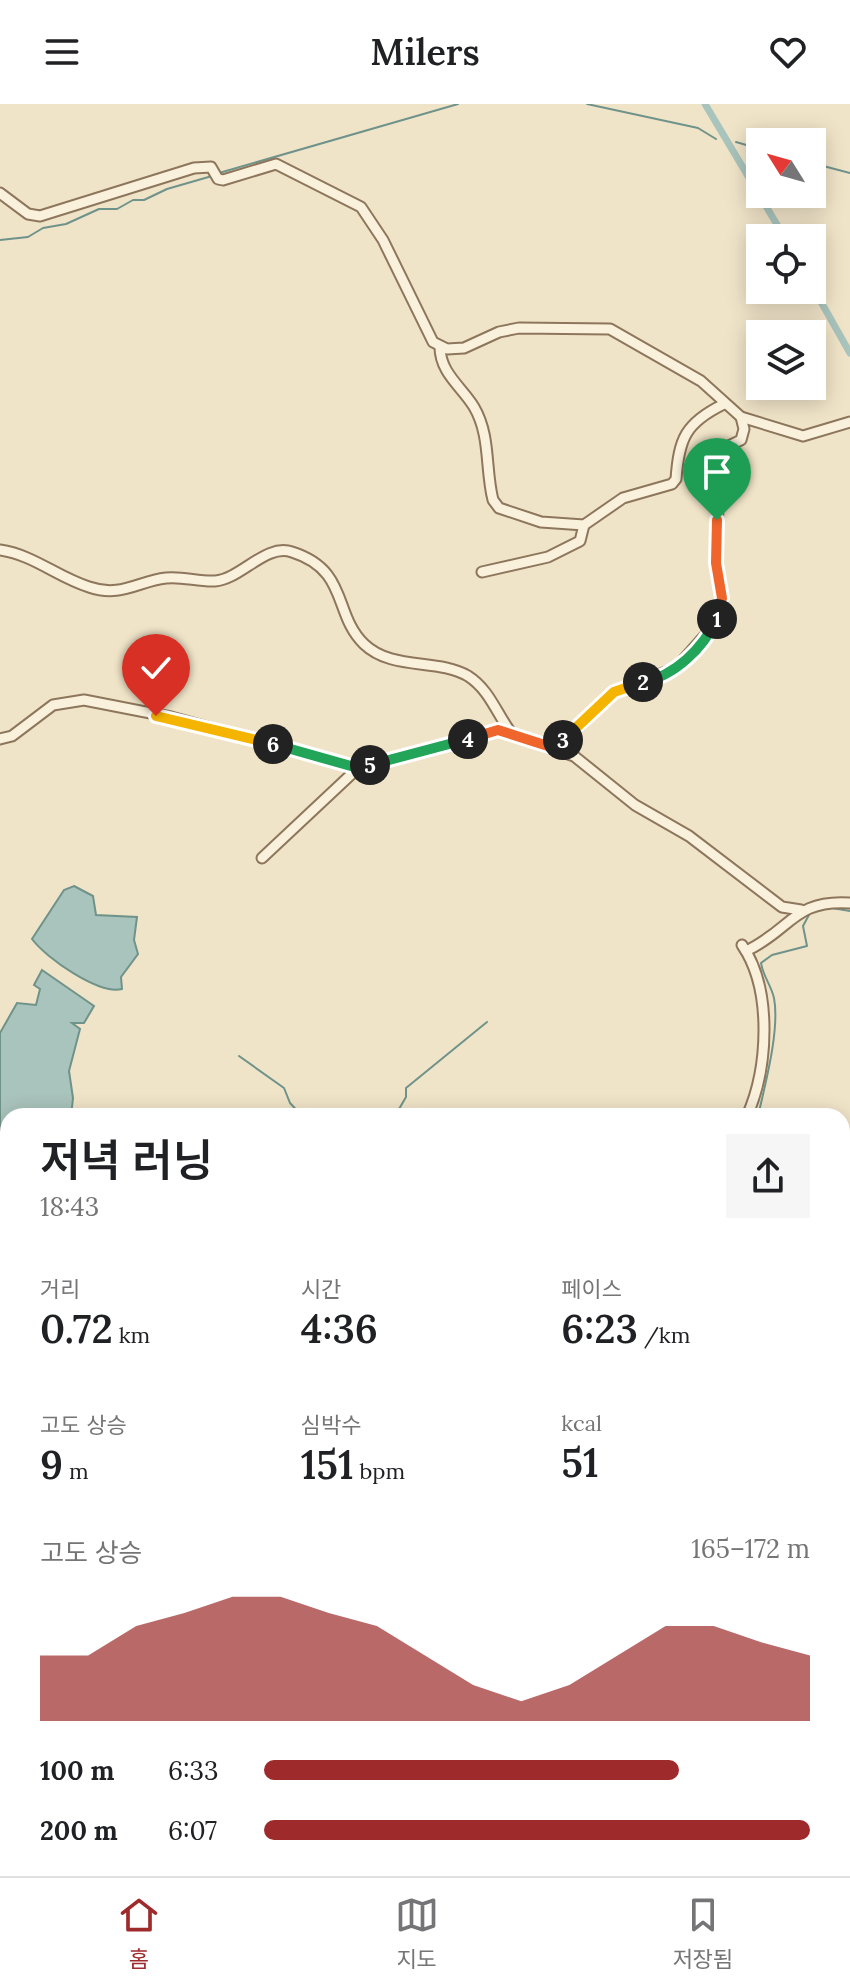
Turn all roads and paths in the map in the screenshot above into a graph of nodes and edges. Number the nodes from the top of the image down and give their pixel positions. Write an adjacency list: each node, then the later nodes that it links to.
1 (0, 193): 2 (street)
2 (440, 347): 3 (street); 6 (street)
3 (724, 404): 4 (street); 6 (street)
4 (741, 417): 5 (street); 11 (street)
5 (850, 422)
6 (584, 525): 8 (street)
7 (0, 550): 9 (street)
8 (482, 572)
9 (512, 734): 11 (street); 12 (street)
10 (0, 739): 12 (street)
11 (551, 747): 15 (street)
12 (358, 768): 13 (street)
13 (262, 858)
14 (850, 903): 15 (street)
15 (801, 910): 16 (street)
16 (750, 1108)

